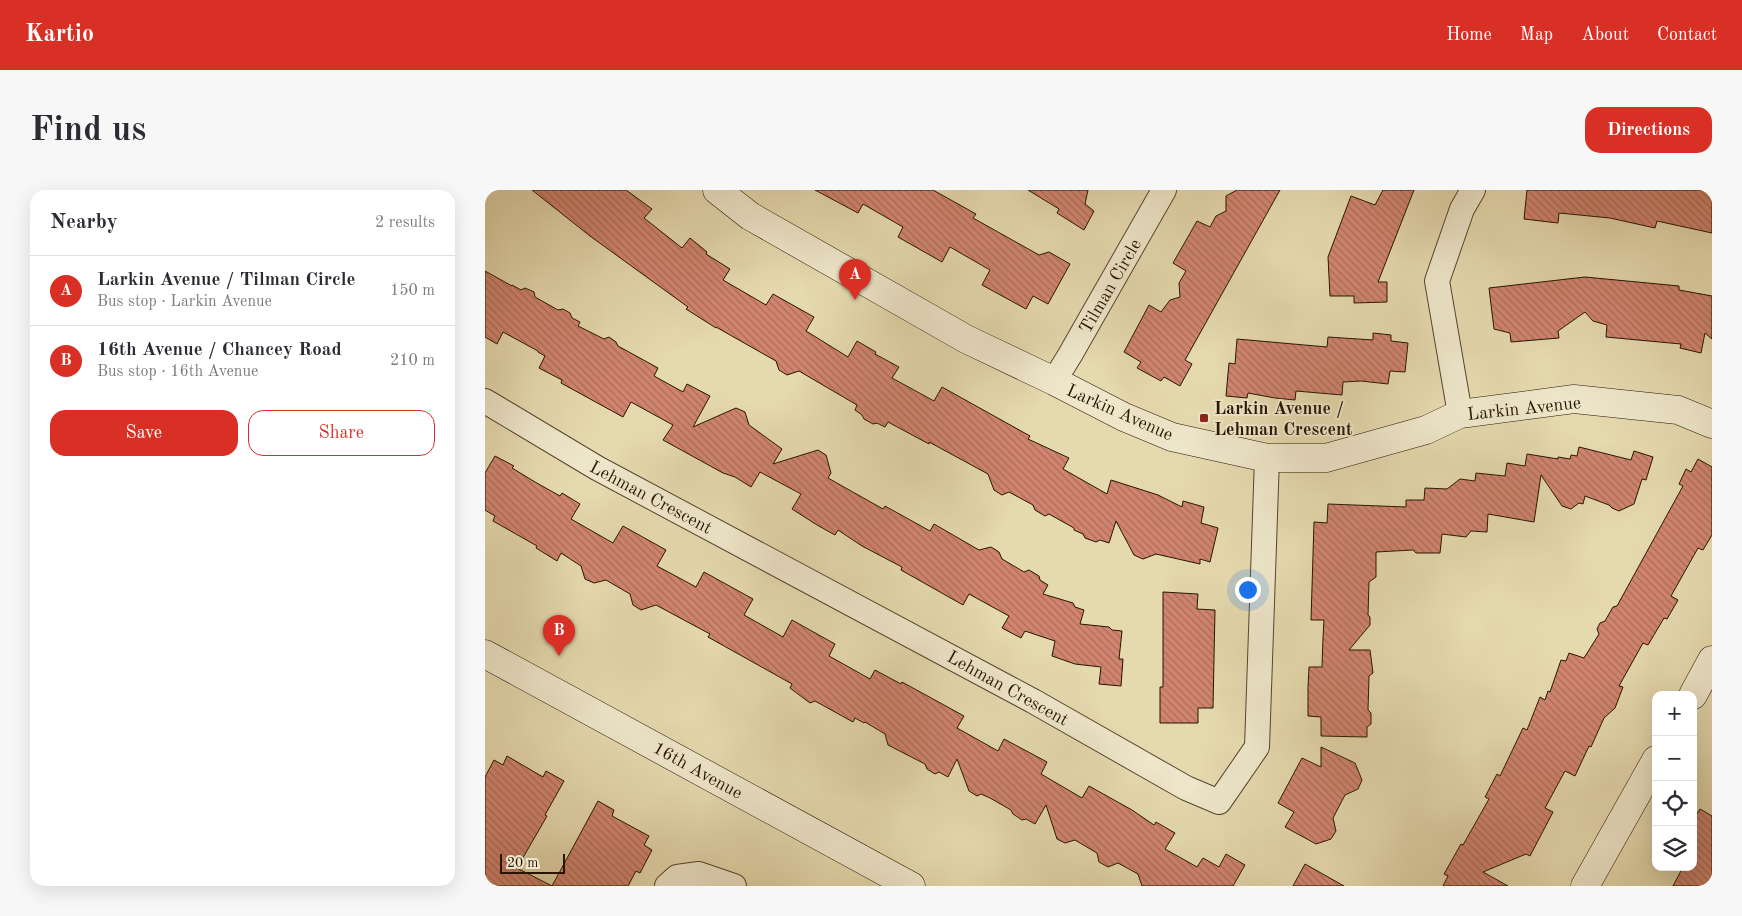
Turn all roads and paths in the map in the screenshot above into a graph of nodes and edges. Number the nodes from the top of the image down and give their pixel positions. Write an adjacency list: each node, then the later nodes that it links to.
1 (717, 190): 4 (street, Larkin Avenue)
2 (1164, 190): 4 (street, Tilman Circle)
3 (1473, 190): 6 (street)
4 (1054, 381): 8 (street, Larkin Avenue)
5 (485, 401): 8 (street, Lehman Crescent)
6 (1461, 414): 7 (street, Larkin Avenue); 8 (street, Larkin Avenue)
7 (1712, 424)
8 (1267, 458)
9 (485, 654): 15 (street, 16th Avenue)
10 (1712, 660): 11 (street)
11 (1695, 691)
12 (1652, 767): 16 (street)
13 (667, 886): 14 (street)
14 (734, 886)
15 (911, 886)
16 (1585, 886)

